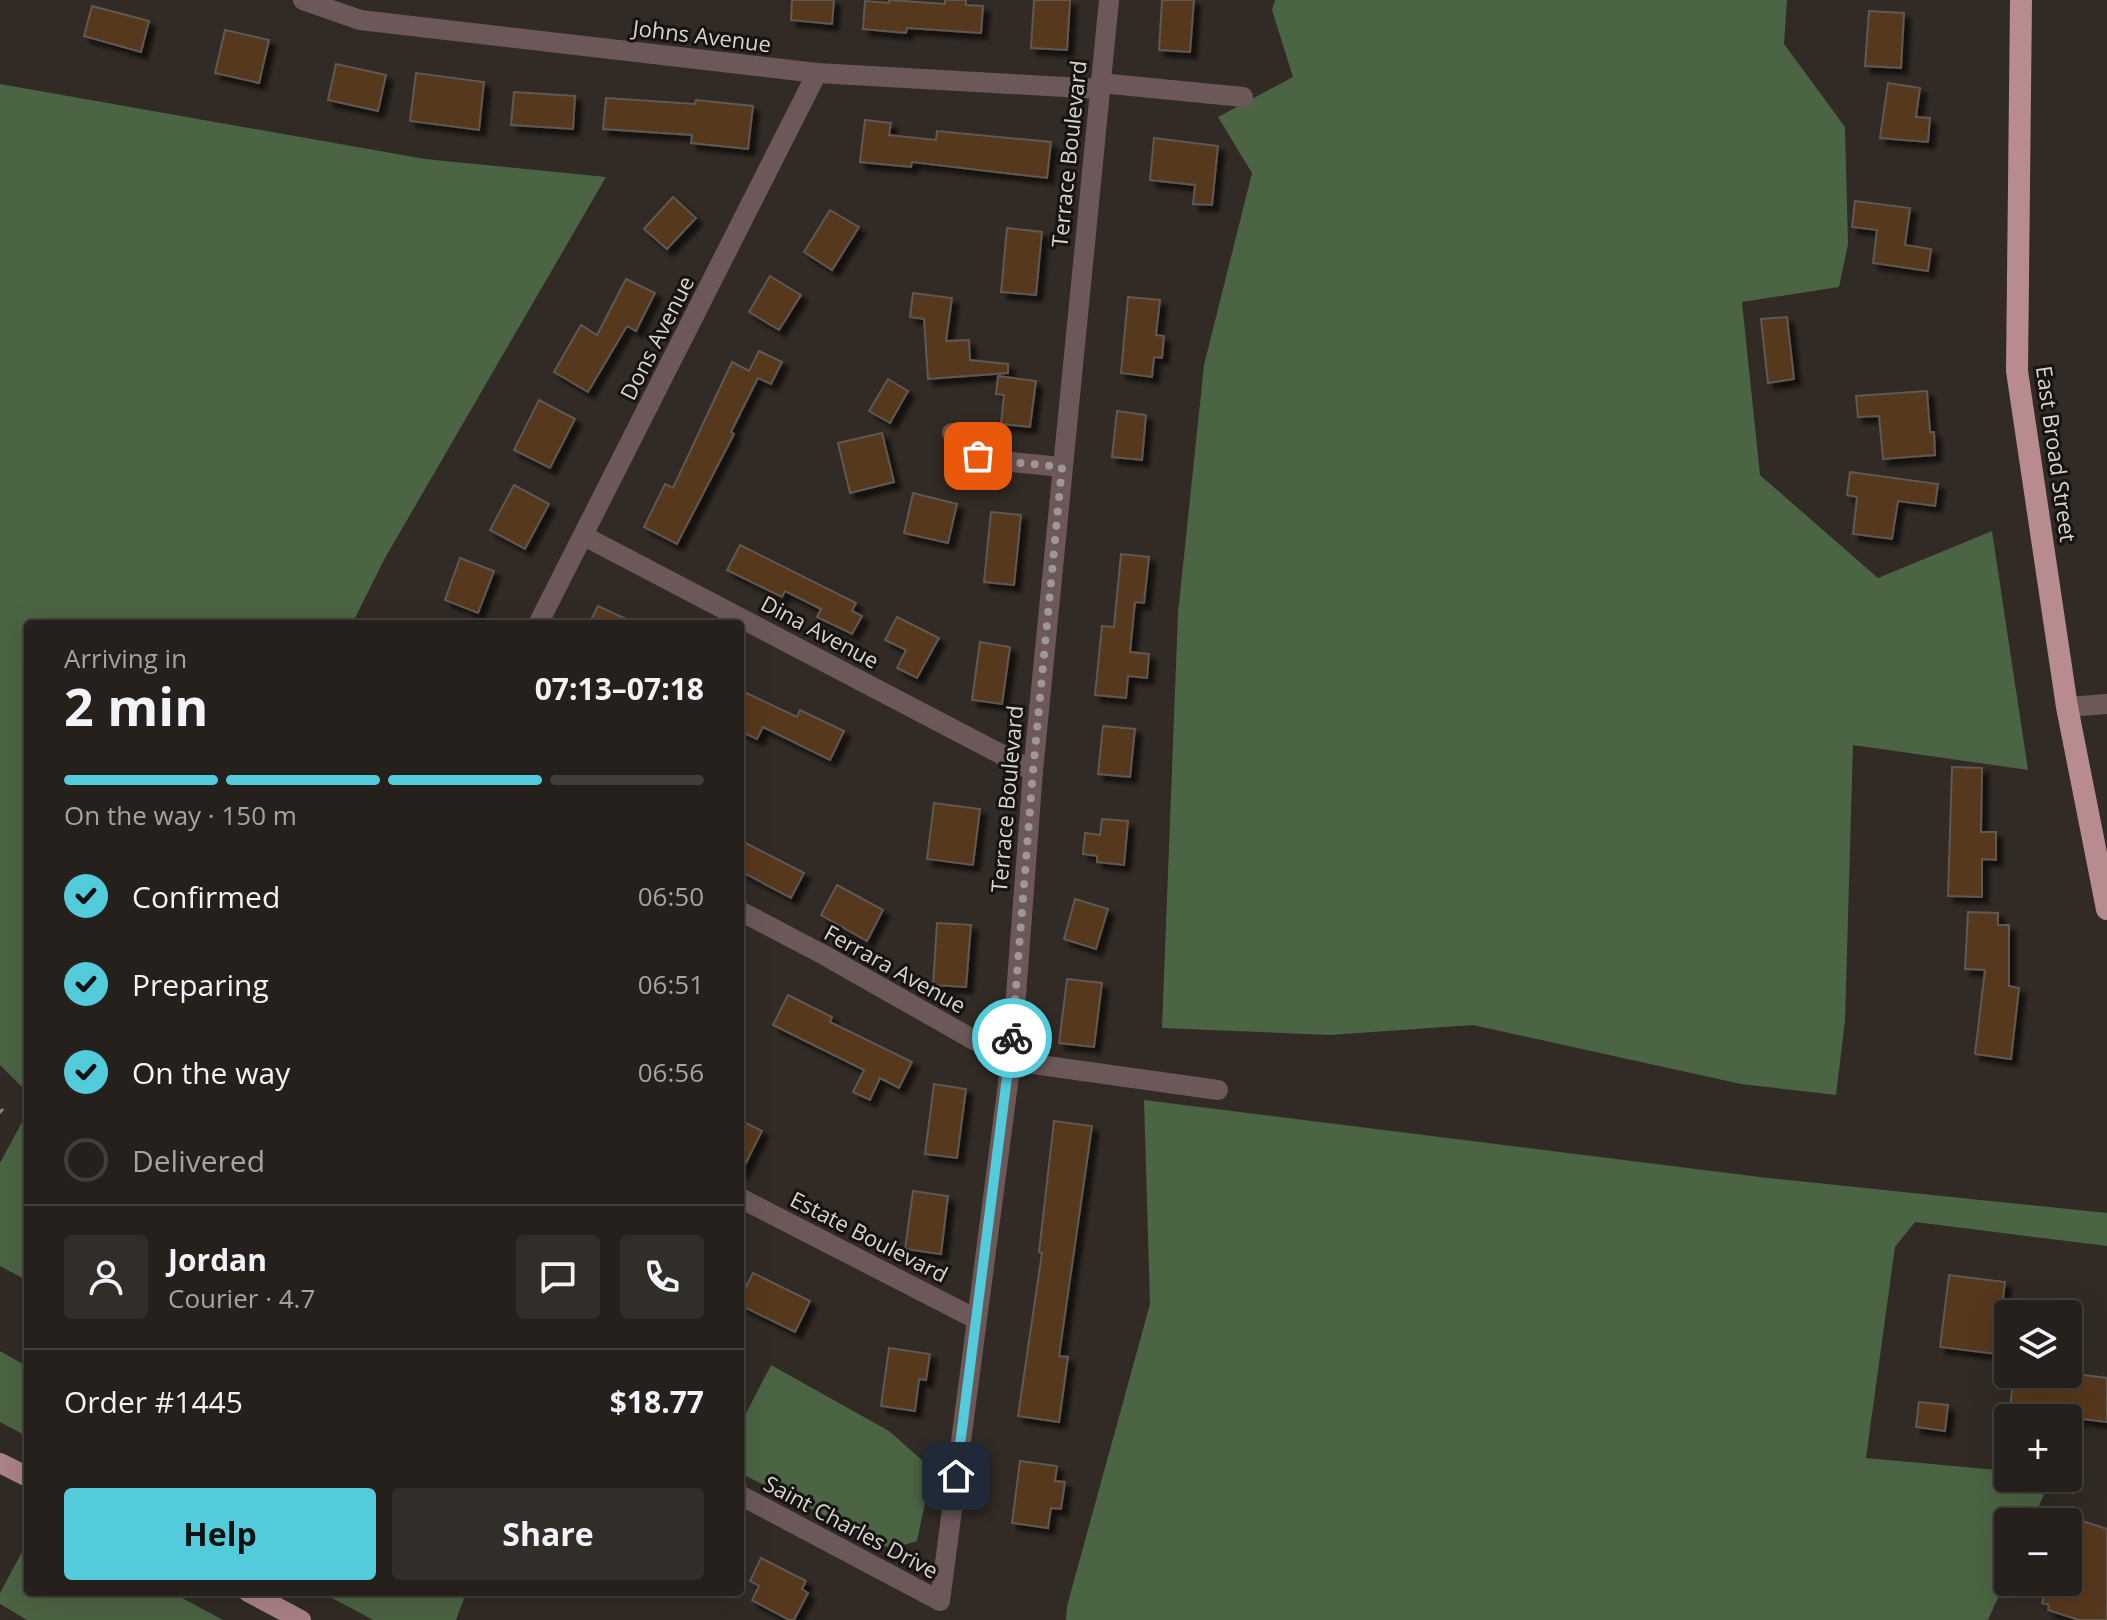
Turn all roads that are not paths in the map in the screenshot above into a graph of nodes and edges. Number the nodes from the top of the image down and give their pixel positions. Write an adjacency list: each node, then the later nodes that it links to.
1 (303, 0): 4 (street, Johns Avenue)
2 (1109, 0): 6 (street, Terrace Boulevard)
3 (2021, 0): 13 (highway, East Broad Street)
4 (361, 10): 5 (street, Johns Avenue)
5 (817, 73): 6 (street, Johns Avenue); 10 (street, Dons Avenue)
6 (1100, 86): 7 (street, Johns Avenue); 9 (street, Terrace Boulevard)
7 (1243, 97)
8 (952, 433): 9 (street)
9 (1062, 467): 14 (street, Terrace Boulevard)
10 (584, 536): 11 (street, Dons Avenue); 14 (street, Dina Avenue)
11 (540, 620)
12 (2107, 704): 13 (street)
13 (2067, 707): 15 (highway, East Broad Street)
14 (1033, 771): 17 (street, Terrace Boulevard)
15 (2107, 909)
16 (744, 913): 17 (street, Ferrara Avenue)
17 (1011, 1061): 18 (street, Ferrara Avenue); 20 (street, Terrace Boulevard)
18 (1218, 1090)
19 (744, 1200): 20 (street, Estate Boulevard)
20 (976, 1319): 25 (street, Terrace Boulevard)
21 (0, 1463): 22 (main road)
22 (24, 1475)
23 (744, 1497): 25 (street, Saint Charles Drive)
24 (256, 1596): 26 (main road)
25 (940, 1601)
26 (301, 1620)

